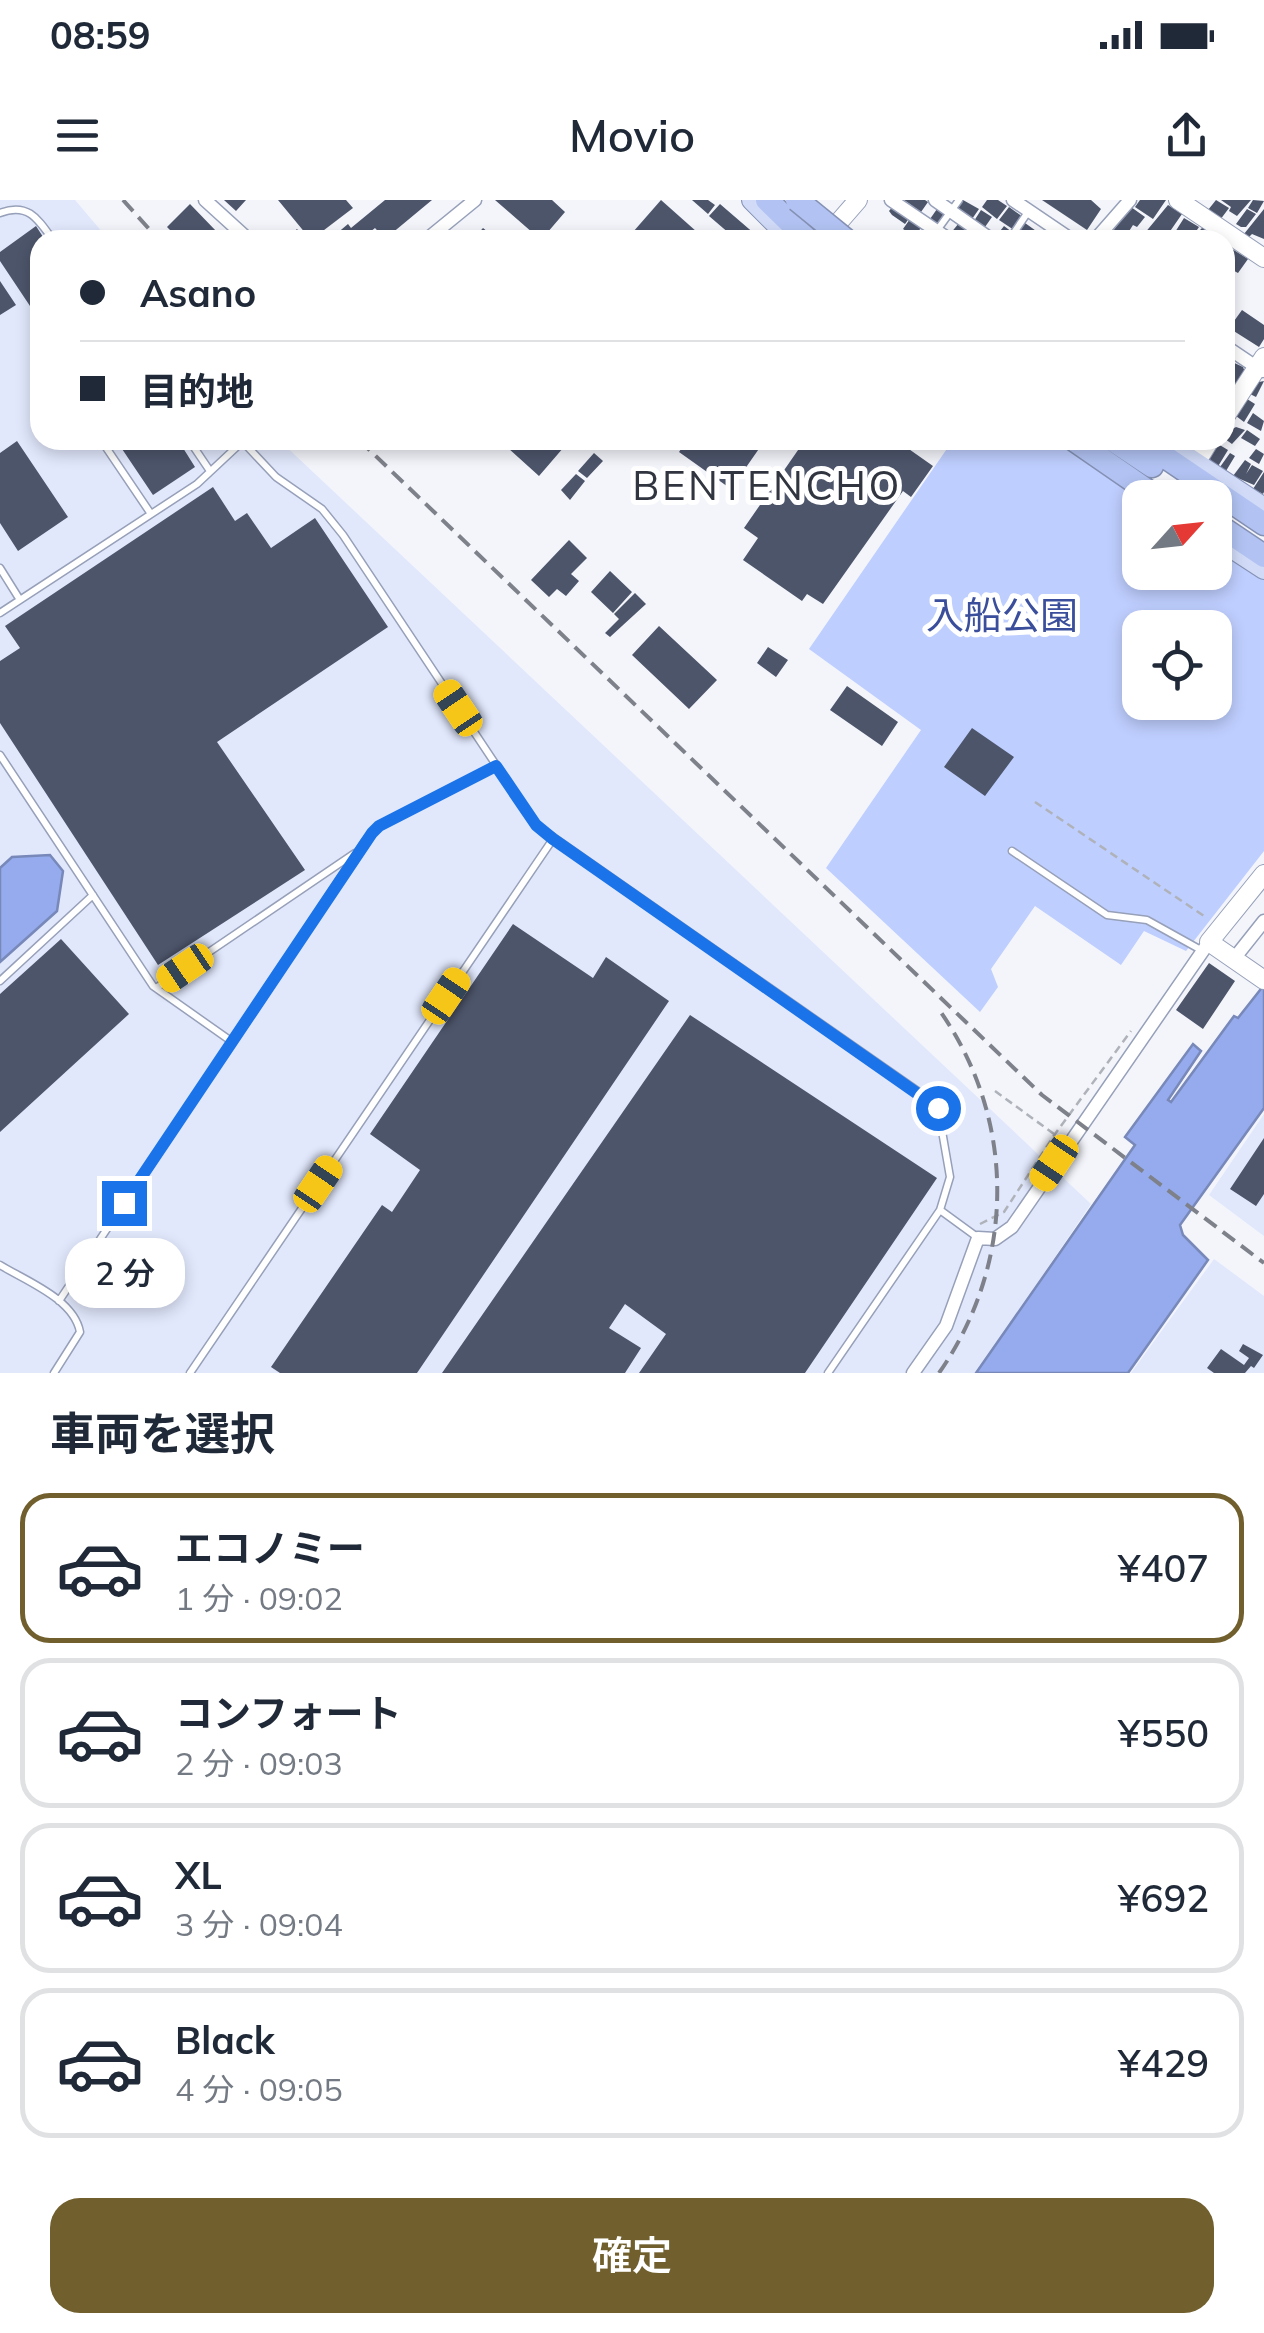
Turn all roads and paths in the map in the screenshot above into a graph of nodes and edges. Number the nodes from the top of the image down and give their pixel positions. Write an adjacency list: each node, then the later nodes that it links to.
1 (204, 200): 17 (street)
2 (476, 200): 18 (street)
3 (752, 200): 19 (main road)
4 (767, 200): 20 (highway)
5 (797, 200): 21 (highway, bridge)
6 (810, 200): 22 (main road)
7 (858, 200): 23 (street)
8 (891, 200): 24 (street)
9 (934, 200): 13 (street)
10 (1013, 200): 14 (street)
11 (1130, 200): 29 (street)
12 (1178, 200): 30 (street)
13 (955, 206): 25 (lane); 26 (street)
14 (1029, 211): 27 (lane); 28 (street)
15 (0, 213): 16 (lane)
16 (46, 230)
17 (238, 230)
18 (438, 230)
19 (783, 230)
20 (798, 230)
21 (834, 230)
22 (836, 230)
23 (841, 230)
24 (927, 230)
25 (937, 230)
26 (981, 230)
27 (1016, 230)
28 (1057, 230)
29 (1104, 230)
30 (1222, 230)
31 (1235, 238): 32 (street)
32 (1264, 258)
33 (1235, 351): 34 (street)
34 (1262, 366): 35 (street)
35 (1235, 403)
36 (108, 450): 52 (lane)
37 (196, 450): 47 (lane)
38 (233, 450): 47 (lane)
39 (251, 450): 64 (lane)
40 (1087, 450): 48 (highway)
41 (1128, 450): 49 (highway)
42 (1130, 450): 50 (highway)
43 (1132, 450): 54 (highway)
44 (1176, 450): 46 (main road)
45 (1204, 450): 46 (street)
46 (1196, 462): 51 (main road)
47 (210, 471): 52 (lane)
48 (1131, 480)
49 (1160, 480)
50 (1174, 480)
51 (1264, 508)
52 (151, 514): 61 (lane)
53 (1232, 519): 56 (highway)
54 (1264, 524)
55 (1232, 534): 58 (highway)
56 (1264, 540)
57 (1232, 548): 60 (highway)
58 (1264, 556)
59 (0, 568): 61 (lane)
60 (1264, 570)
61 (20, 600): 62 (lane)
62 (0, 613)
63 (0, 755): 70 (lane)
64 (496, 766): 66 (lane); 67 (lane)
65 (1035, 802): 72 (path)
66 (553, 839): 82 (lane); 87 (lane)
67 (360, 849): 77 (lane); 79 (lane)
68 (1012, 852): 73 (lane)
69 (1264, 874): 73 (street)
70 (93, 896): 76 (lane); 77 (lane)
71 (1264, 921): 74 (street)
72 (1212, 922)
73 (1205, 947): 74 (street); 83 (street)
74 (1233, 960): 75 (street)
75 (1264, 980)
76 (0, 981)
77 (156, 988): 79 (lane)
78 (1134, 1026): 81 (path)
79 (231, 1041): 85 (lane)
80 (995, 1091): 81 (path)
81 (1055, 1134): 83 (path)
82 (940, 1210): 83 (lane); 88 (lane)
83 (979, 1231): 89 (street)
84 (0, 1265): 85 (lane)
85 (59, 1300): 86 (lane)
86 (54, 1373)
87 (190, 1373)
88 (828, 1373)
89 (913, 1373)

